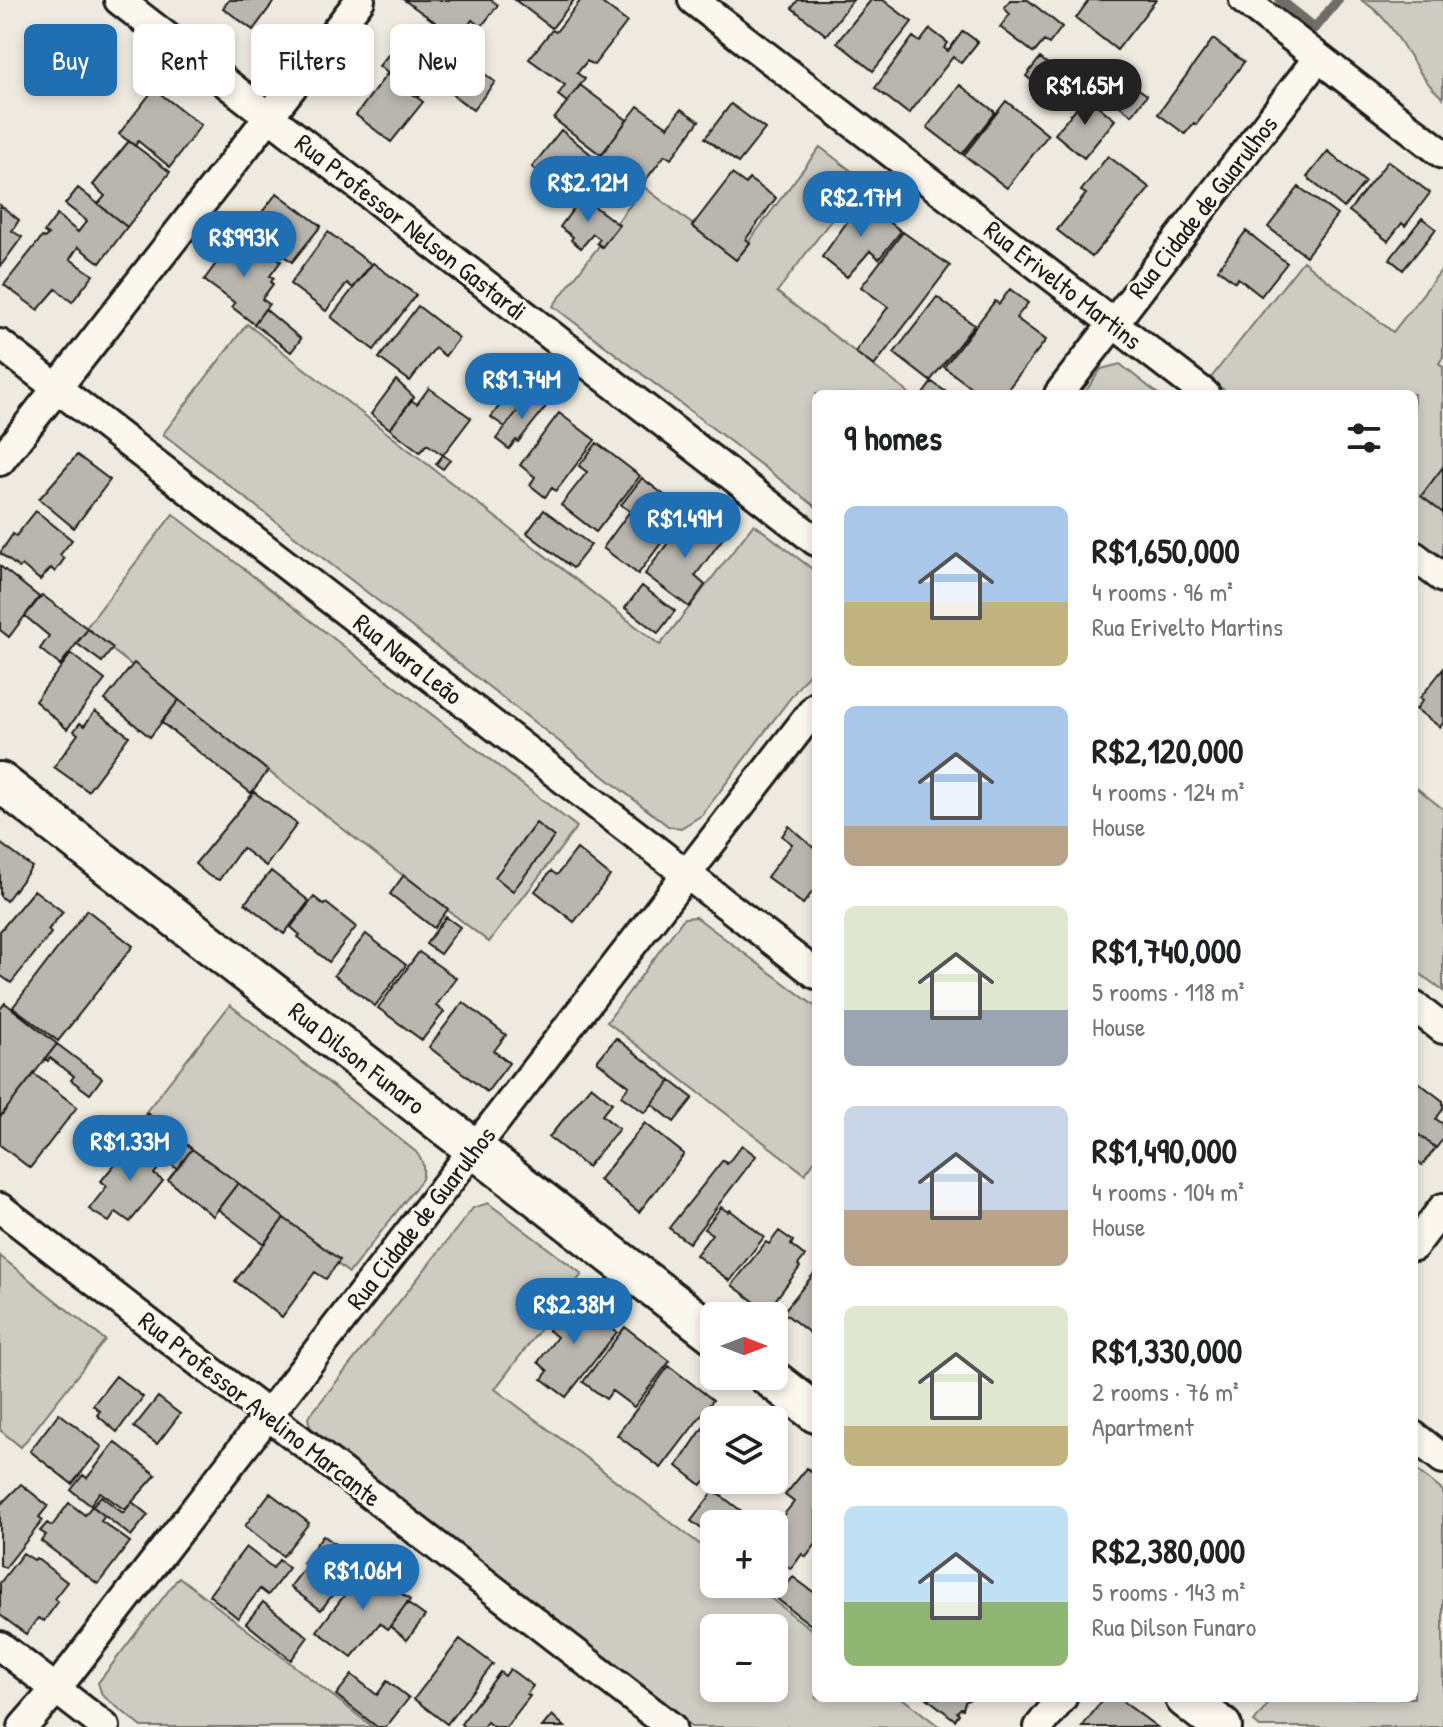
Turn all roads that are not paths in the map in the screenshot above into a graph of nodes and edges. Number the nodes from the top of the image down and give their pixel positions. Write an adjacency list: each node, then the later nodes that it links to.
1 (119, 0): 6 (street, Rua Professor Nelson Gastardi)
2 (360, 0): 6 (street)
3 (693, 0): 8 (street, Rua Erivelto Martins)
4 (1244, 0): 5 (street)
5 (1318, 58): 7 (street); 8 (street, Rua Cidade de Guarulhos)
6 (269, 117): 10 (street); 14 (street, Rua Professor Nelson Gastardi)
7 (1443, 154)
8 (1113, 324): 11 (street, Rua Cidade de Guarulhos); 12 (street, Rua Erivelto Martins)
9 (0, 344): 10 (street, Rua Nara Leão)
10 (57, 388): 13 (street); 19 (street, Rua Nara Leão)
11 (1062, 390)
12 (1200, 390)
13 (0, 461)
14 (812, 538)
15 (1418, 559): 16 (street)
16 (1443, 578)
17 (812, 712): 19 (street, Rua Cidade de Guarulhos)
18 (0, 782): 23 (street, Rua Dilson Funaro)
19 (687, 874): 20 (street, Rua Nara Leão); 23 (street, Rua Cidade de Guarulhos)
20 (812, 971)
21 (1418, 1009): 22 (street)
22 (1443, 1029)
23 (474, 1149): 27 (street, Rua Dilson Funaro); 30 (street, Rua Cidade de Guarulhos)
24 (0, 1208): 30 (street, Rua Professor Avelino Marcante)
25 (1443, 1208): 26 (street)
26 (1418, 1241)
27 (700, 1323)
28 (786, 1390): 29 (street)
29 (812, 1410)
30 (269, 1415): 34 (street, Rua Cidade de Guarulhos); 39 (street, Rua Professor Avelino Marcante)
31 (1418, 1439): 32 (street)
32 (1443, 1459)
33 (0, 1646): 34 (street)
34 (56, 1689): 37 (street, Rua Cidade de Guarulhos); 38 (street)
35 (1059, 1702): 40 (street)
36 (1190, 1702): 41 (street)
37 (23, 1727)
38 (105, 1727)
39 (671, 1727)
40 (1039, 1727)
41 (1222, 1727)

